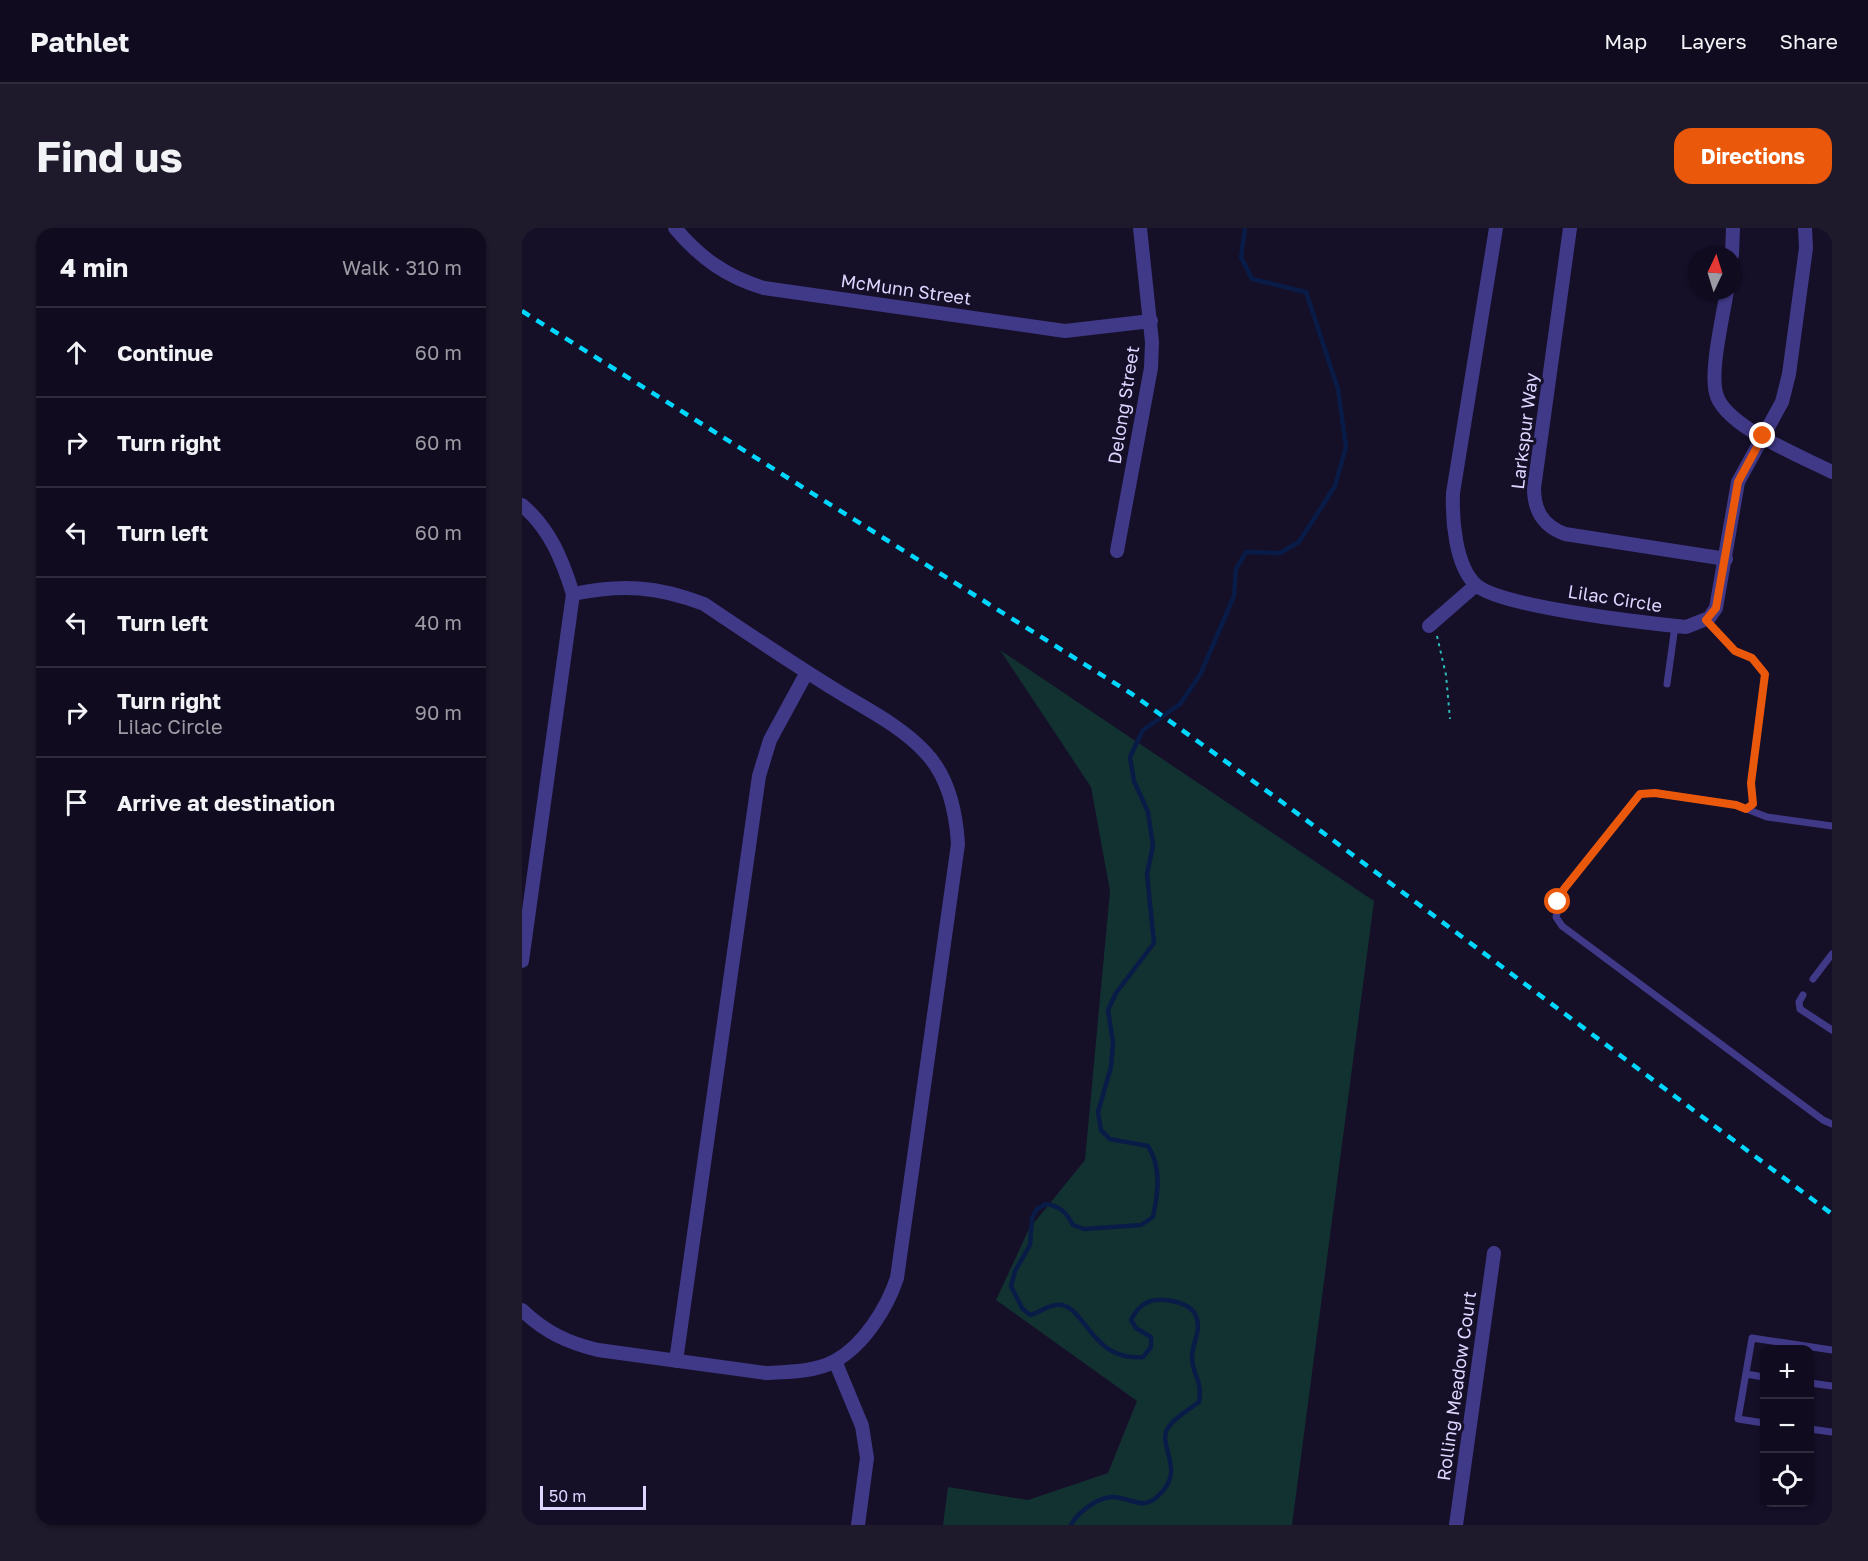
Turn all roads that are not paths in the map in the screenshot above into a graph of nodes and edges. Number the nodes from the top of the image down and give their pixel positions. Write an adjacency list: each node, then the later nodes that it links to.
1 (675, 228): 9 (street, McMunn Street)
2 (1140, 228): 9 (street, Delong Street)
3 (1496, 228): 15 (street)
4 (1570, 228): 14 (street, Larkspur Way)
5 (1733, 228): 7 (street)
6 (1805, 228): 10 (street)
7 (1732, 246)
8 (1725, 300): 10 (street)
9 (1151, 321): 13 (street, Delong Street)
10 (1763, 436): 11 (street); 14 (street)
11 (1832, 472)
12 (522, 505): 16 (street)
13 (1118, 551)
14 (1726, 559): 18 (street, Lilac Circle)
15 (1476, 585): 17 (street); 18 (street, Lilac Circle)
16 (573, 594): 19 (street); 22 (street)
17 (1431, 624)
18 (1675, 626): 20 (lane)
19 (807, 672): 32 (street); 33 (street)
20 (1667, 684)
21 (1832, 826): 28 (lane)
22 (525, 909): 24 (street)
23 (1832, 954): 25 (lane)
24 (522, 961)
25 (1814, 980)
26 (1803, 995): 27 (lane)
27 (1832, 1030)
28 (1832, 1124)
29 (1494, 1253): 42 (street, Rolling Meadow Court)
30 (522, 1310): 32 (street)
31 (1832, 1350): 34 (lane)
32 (676, 1361): 33 (street)
33 (835, 1361): 41 (street)
34 (1746, 1374): 35 (lane); 38 (lane)
35 (1760, 1376)
36 (1814, 1384): 37 (lane)
37 (1832, 1386)
38 (1760, 1422)
39 (1814, 1430): 40 (lane)
40 (1832, 1432)
41 (858, 1525)
42 (1456, 1525)

